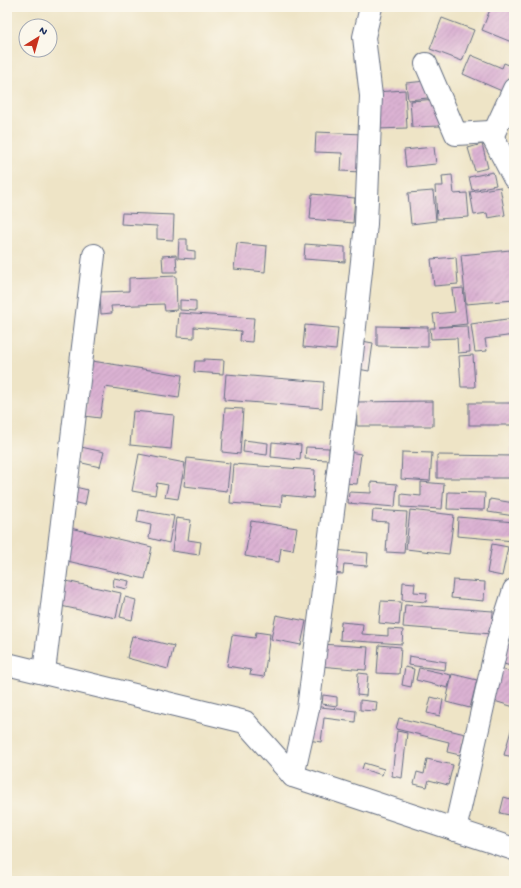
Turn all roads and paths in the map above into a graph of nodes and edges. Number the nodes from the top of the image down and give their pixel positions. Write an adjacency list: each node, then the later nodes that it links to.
1 (371, 7): 10 (street)
2 (426, 64): 4 (street)
3 (514, 90): 4 (street)
4 (492, 137): 5 (street)
5 (514, 178)
6 (94, 255): 9 (street)
7 (514, 590): 11 (street)
8 (7, 664): 9 (street)
9 (44, 672): 10 (street)
10 (293, 776): 11 (street)
11 (455, 830): 12 (street)
12 (514, 850)

